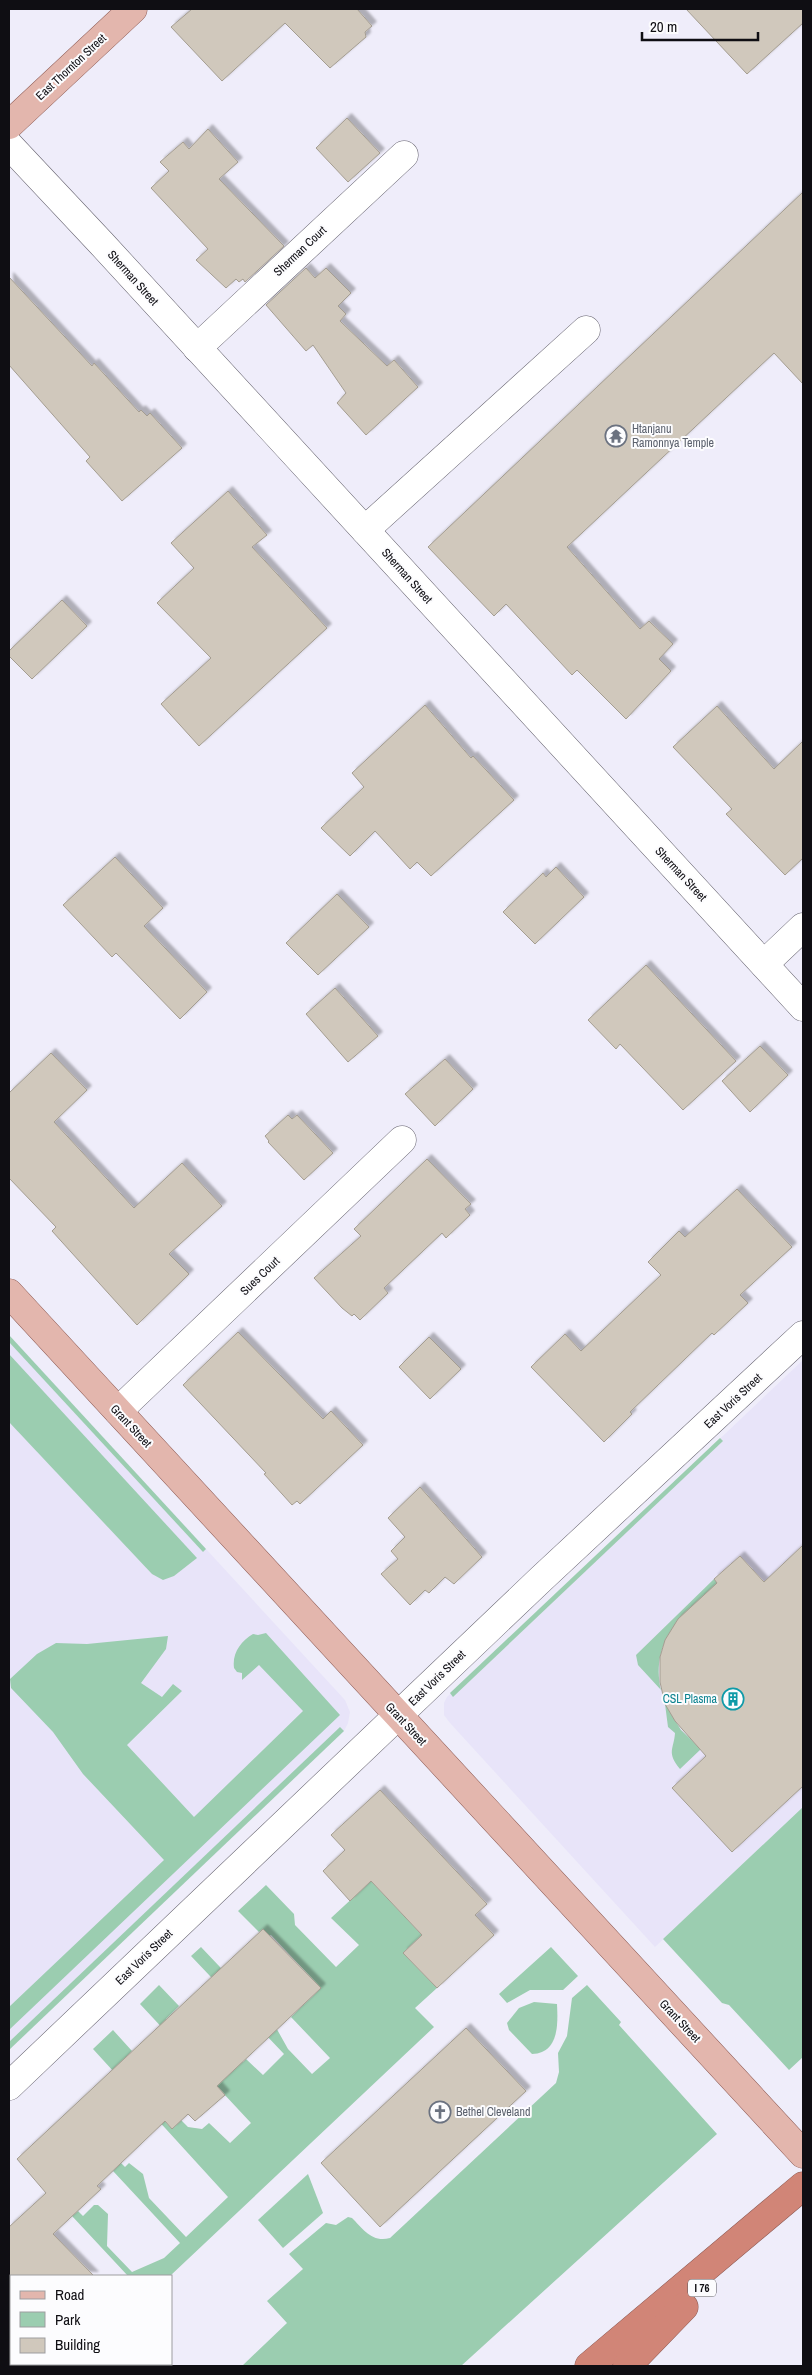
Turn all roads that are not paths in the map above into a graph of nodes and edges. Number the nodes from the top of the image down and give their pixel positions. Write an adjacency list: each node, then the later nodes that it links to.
1 (133, 9): 2 (main road, East Thornton Street)
2 (9, 125)
3 (9, 145): 6 (street, Sherman Street)
4 (404, 154): 6 (street, Sherman Court)
5 (586, 330): 7 (street)
6 (196, 348): 7 (street, Sherman Street)
7 (365, 530): 9 (street, Sherman Street)
8 (803, 927): 9 (street)
9 (764, 964): 10 (street, Sherman Street)
10 (803, 1007)
11 (402, 1140): 14 (street, Sues Court)
12 (9, 1293): 14 (main road, Grant Street)
13 (803, 1335): 15 (street, East Voris Street)
14 (118, 1411): 15 (main road, Grant Street)
15 (398, 1716): 16 (street, East Voris Street); 17 (main road, Grant Street)
16 (9, 2086)
17 (803, 2154)
18 (803, 2186): 19 (highway, I 76)
19 (776, 2209): 20 (highway); 21 (highway, I 76)
20 (589, 2366)
21 (627, 2366)

